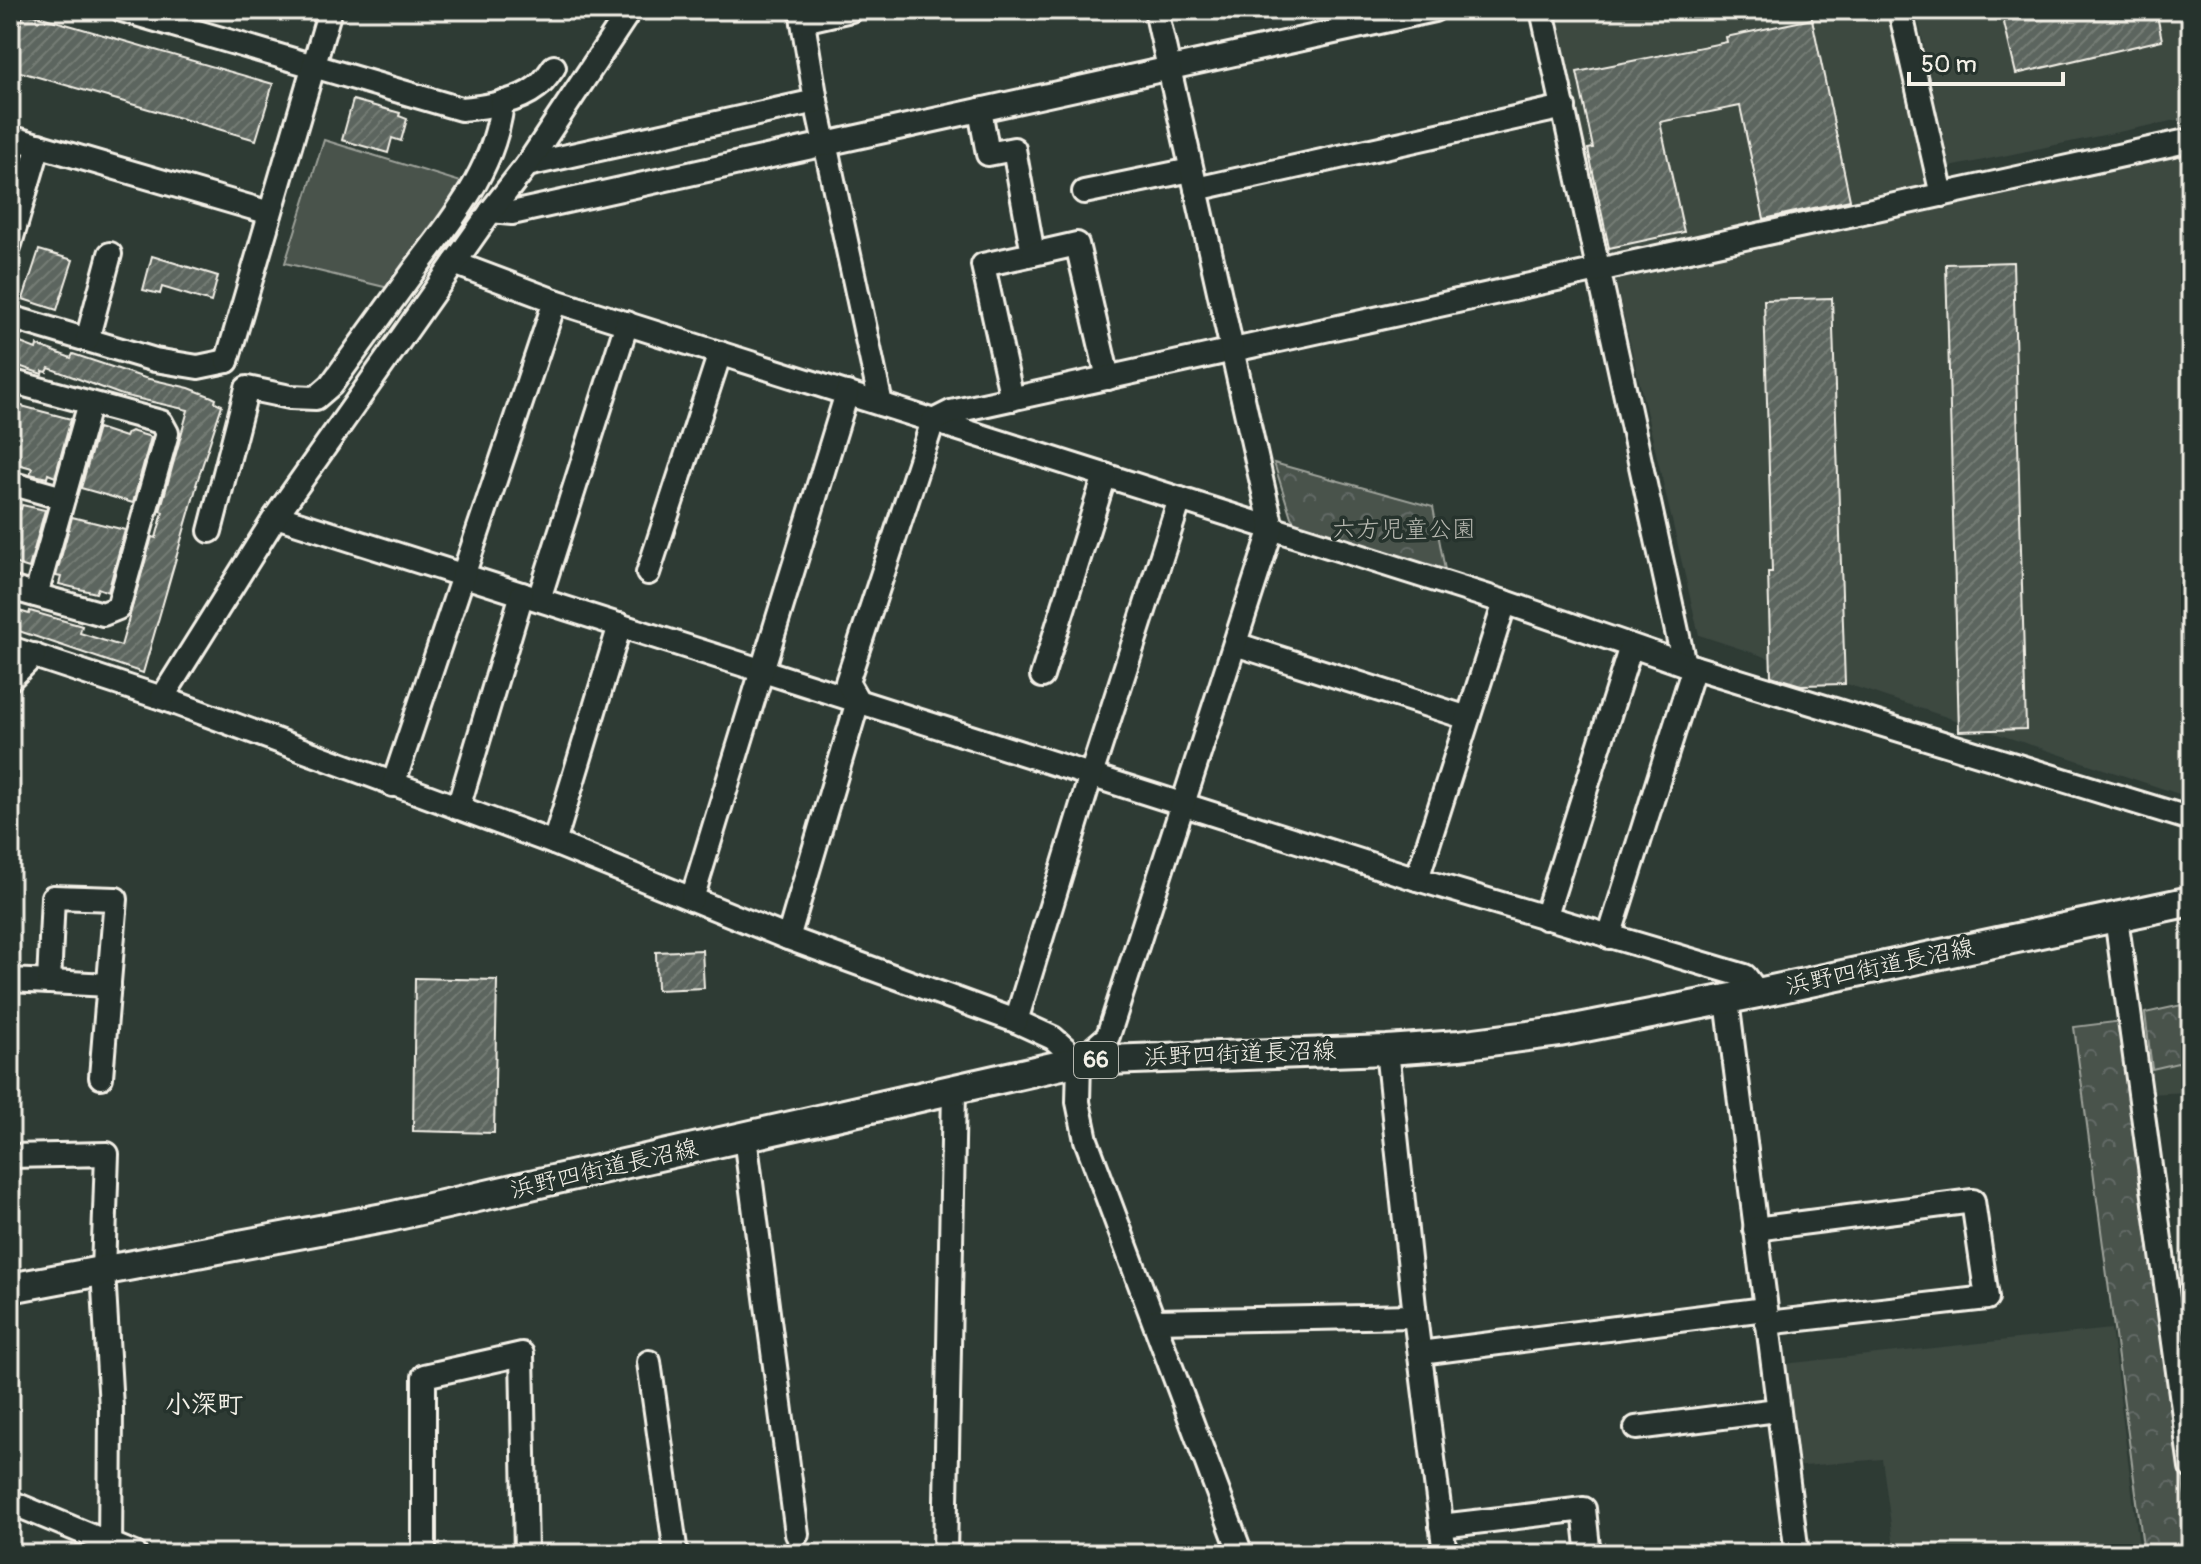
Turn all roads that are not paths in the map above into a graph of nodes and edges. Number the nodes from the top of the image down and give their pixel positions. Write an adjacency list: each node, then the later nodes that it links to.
1 (122, 10): 10 (street)
2 (330, 10): 10 (street)
3 (630, 10): 21 (street)
4 (851, 10): 9 (street)
5 (1156, 10): 12 (street)
6 (1434, 10): 12 (street)
7 (1542, 10): 15 (street)
8 (1900, 10): 24 (street)
9 (802, 16): 13 (street)
10 (314, 66): 14 (street); 26 (street)
11 (554, 67): 14 (street)
12 (1169, 68): 16 (street); 22 (street)
13 (816, 101): 19 (street); 21 (street)
14 (502, 102): 41 (street)
15 (1564, 107): 22 (street); 31 (street)
16 (980, 110): 19 (street); 29 (street)
17 (10, 137): 20 (street)
18 (2191, 140): 24 (street)
19 (825, 144): 25 (street); 45 (street)
20 (39, 145): 26 (street); 27 (street)
21 (527, 165): 25 (street)
22 (1194, 179): 23 (street); 36 (street)
23 (1084, 192)
24 (1942, 195): 31 (street)
25 (491, 211): 30 (street)
26 (270, 213): 38 (street)
27 (10, 244)
28 (110, 254): 35 (street)
29 (1033, 254): 39 (street); 43 (street)
30 (454, 263): 32 (street); 51 (street)
31 (1600, 270): 36 (street); 65 (street)
32 (555, 301): 34 (street); 55 (street)
33 (10, 317): 35 (street)
34 (627, 323): 37 (street); 58 (street)
35 (87, 340): 38 (street)
36 (1232, 351): 39 (street); 52 (street)
37 (720, 353): 42 (street); 54 (street)
38 (227, 361): 41 (street)
39 (1108, 378): 43 (street)
40 (10, 381): 44 (street)
41 (247, 388): 53 (street)
42 (847, 393): 45 (street); 66 (street)
43 (1012, 399): 46 (street)
44 (90, 403): 49 (street); 57 (street)
45 (881, 404): 46 (street)
46 (933, 421): 47 (street); 70 (street)
47 (1105, 475): 50 (street); 67 (street)
48 (10, 483): 49 (street)
49 (63, 498): 57 (street)
50 (1180, 499): 52 (street); 72 (street)
51 (276, 516): 55 (street); 69 (street)
52 (1272, 528): 59 (street); 61 (street)
53 (210, 531)
54 (648, 573)
55 (462, 575): 58 (street); 73 (street)
56 (10, 588): 57 (street)
57 (36, 595)
58 (531, 597): 60 (street); 75 (street)
59 (1505, 602): 62 (street); 71 (street)
60 (620, 625): 66 (street); 77 (street)
61 (1235, 644): 71 (street); 74 (street)
62 (1631, 646): 65 (street); 82 (street)
63 (10, 648): 64 (street)
64 (34, 655): 68 (street); 69 (street)
65 (1689, 666): 76 (street); 83 (street)
66 (761, 670): 70 (street); 79 (street)
67 (1042, 676)
68 (10, 679)
69 (162, 698): 73 (street)
70 (858, 701): 72 (street); 84 (street)
71 (1468, 718): 78 (street)
72 (1091, 775): 74 (street); 90 (street)
73 (393, 785): 75 (street)
74 (1184, 805): 78 (street); 92 (street)
75 (458, 808): 77 (street)
76 (2191, 819)
77 (554, 843): 79 (street)
78 (1417, 879): 82 (street)
79 (692, 899): 84 (street)
80 (2191, 901): 81 (main road, 浜野四街道長沼線 / 66)
81 (2116, 917): 88 (main road, 浜野四街道長沼線 / 66); 107 (street)
82 (1545, 918): 83 (street)
83 (1609, 937): 88 (street)
84 (788, 938): 90 (street)
85 (10, 980): 86 (street)
86 (49, 982): 87 (street); 87 (street)
87 (109, 985): 93 (street)
88 (1758, 993): 89 (main road, 浜野四街道長沼線 / 66)
89 (1727, 1000): 91 (main road, 浜野四街道長沼線 / 66); 97 (street)
90 (1016, 1021): 92 (street)
91 (1387, 1050): 92 (main road, 浜野四街道長沼線 / 66); 100 (street)
92 (1079, 1061): 94 (main road, 浜野四街道長沼線 / 66); 102 (street)
93 (101, 1077)
94 (954, 1090): 95 (main road, 浜野四街道長沼線 / 66); 118 (street)
95 (745, 1137): 98 (main road, 浜野四街道長沼線 / 66); 110 (street)
96 (10, 1156): 98 (street)
97 (1755, 1229): 101 (street); 101 (street)
98 (103, 1271): 99 (main road, 浜野四街道長沼線 / 66); 112 (street)
99 (10, 1288)
100 (1415, 1316): 102 (street); 103 (street)
101 (1766, 1316): 103 (street); 105 (street)
102 (1155, 1321): 113 (street)
103 (1420, 1353): 109 (street)
104 (649, 1362): 117 (street)
105 (1777, 1410): 106 (street); 120 (street)
106 (1636, 1428)
107 (2191, 1467)
108 (10, 1502): 112 (street)
109 (1441, 1526): 111 (street); 119 (street)
110 (797, 1534)
111 (1588, 1547)
112 (110, 1548): 114 (street)
113 (1239, 1553)
114 (135, 1554)
115 (424, 1554): 116 (street)
116 (526, 1554)
117 (676, 1554)
118 (945, 1554)
119 (1445, 1554)
120 (1797, 1554)

